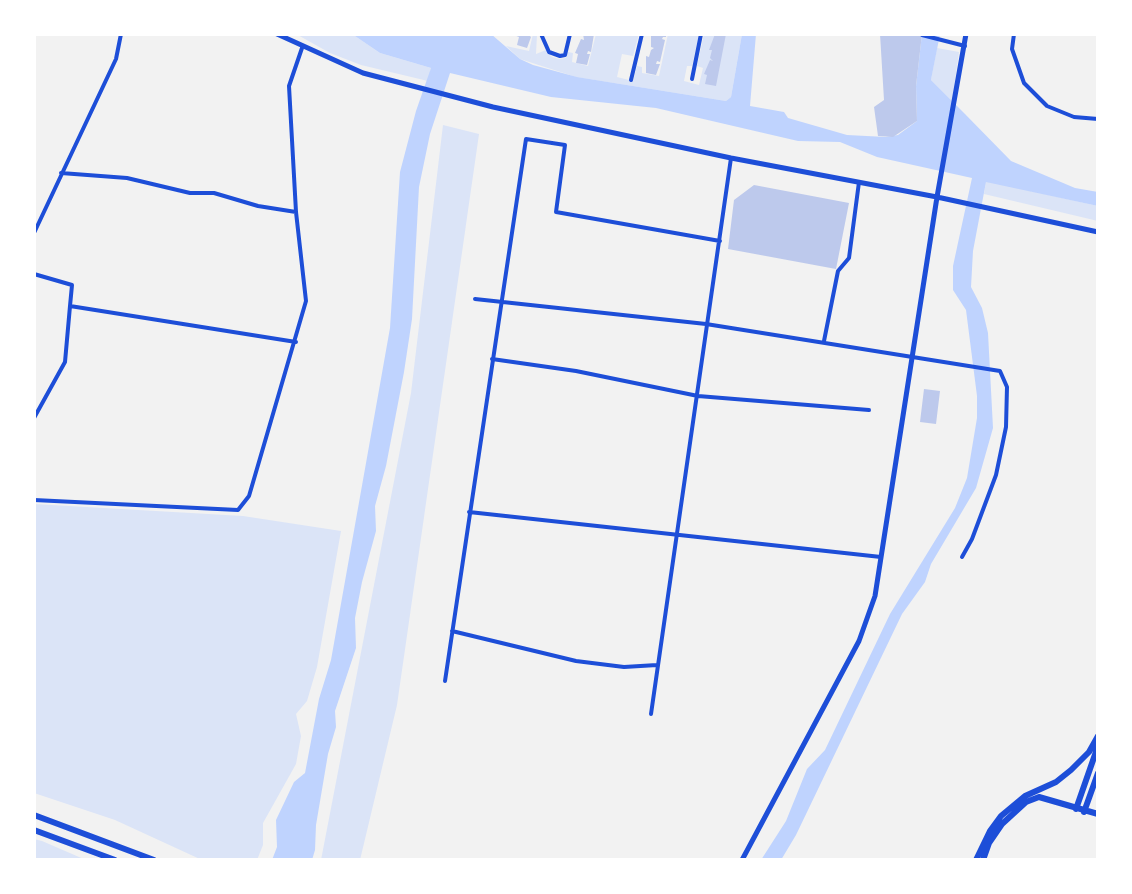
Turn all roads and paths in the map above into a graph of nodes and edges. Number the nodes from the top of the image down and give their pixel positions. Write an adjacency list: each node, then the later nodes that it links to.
1 (121, 34): 16 (street)
2 (277, 34): 11 (street)
3 (541, 34): 4 (street)
4 (570, 34)
5 (642, 34): 13 (street)
6 (701, 34): 12 (street)
7 (966, 34): 10 (street)
8 (1014, 34): 14 (street)
9 (922, 35): 10 (street)
10 (965, 46): 18 (street)
11 (302, 48): 15 (street); 19 (street)
12 (692, 79)
13 (631, 80)
14 (1098, 119)
15 (731, 158): 17 (street); 22 (street)
16 (61, 173): 19 (street); 21 (street)
17 (859, 182): 18 (street); 29 (street)
18 (937, 197): 20 (street); 30 (street)
19 (296, 212): 28 (street)
20 (1098, 232)
21 (34, 233)
22 (720, 241): 25 (street); 27 (street)
23 (34, 274): 26 (street)
24 (475, 299): 25 (street)
25 (500, 302): 27 (street); 31 (street)
26 (70, 306): 28 (street); 34 (street)
27 (706, 324): 29 (street); 32 (street)
28 (296, 342): 35 (street)
29 (824, 342): 30 (street)
30 (912, 356): 38 (street); 39 (street)
31 (492, 359): 32 (street); 36 (street)
32 (698, 396): 33 (street); 37 (street)
33 (869, 410)
34 (34, 418)
35 (34, 500)
36 (469, 512): 37 (street); 40 (street)
37 (677, 534): 38 (street); 41 (street)
38 (883, 557): 53 (street)
39 (962, 557)
40 (452, 631): 41 (street); 42 (street)
41 (658, 665): 43 (street)
42 (445, 681)
43 (651, 714)
44 (1098, 736): 54 (main road)
45 (1098, 746): 47 (main road)
46 (1098, 773): 47 (main road)
47 (1080, 810): 48 (main road); 55 (main road)
48 (1098, 814)
49 (34, 815): 52 (main road)
50 (34, 830): 51 (main road)
51 (115, 860)
52 (154, 860)
53 (742, 860)
54 (976, 860)
55 (983, 860)

